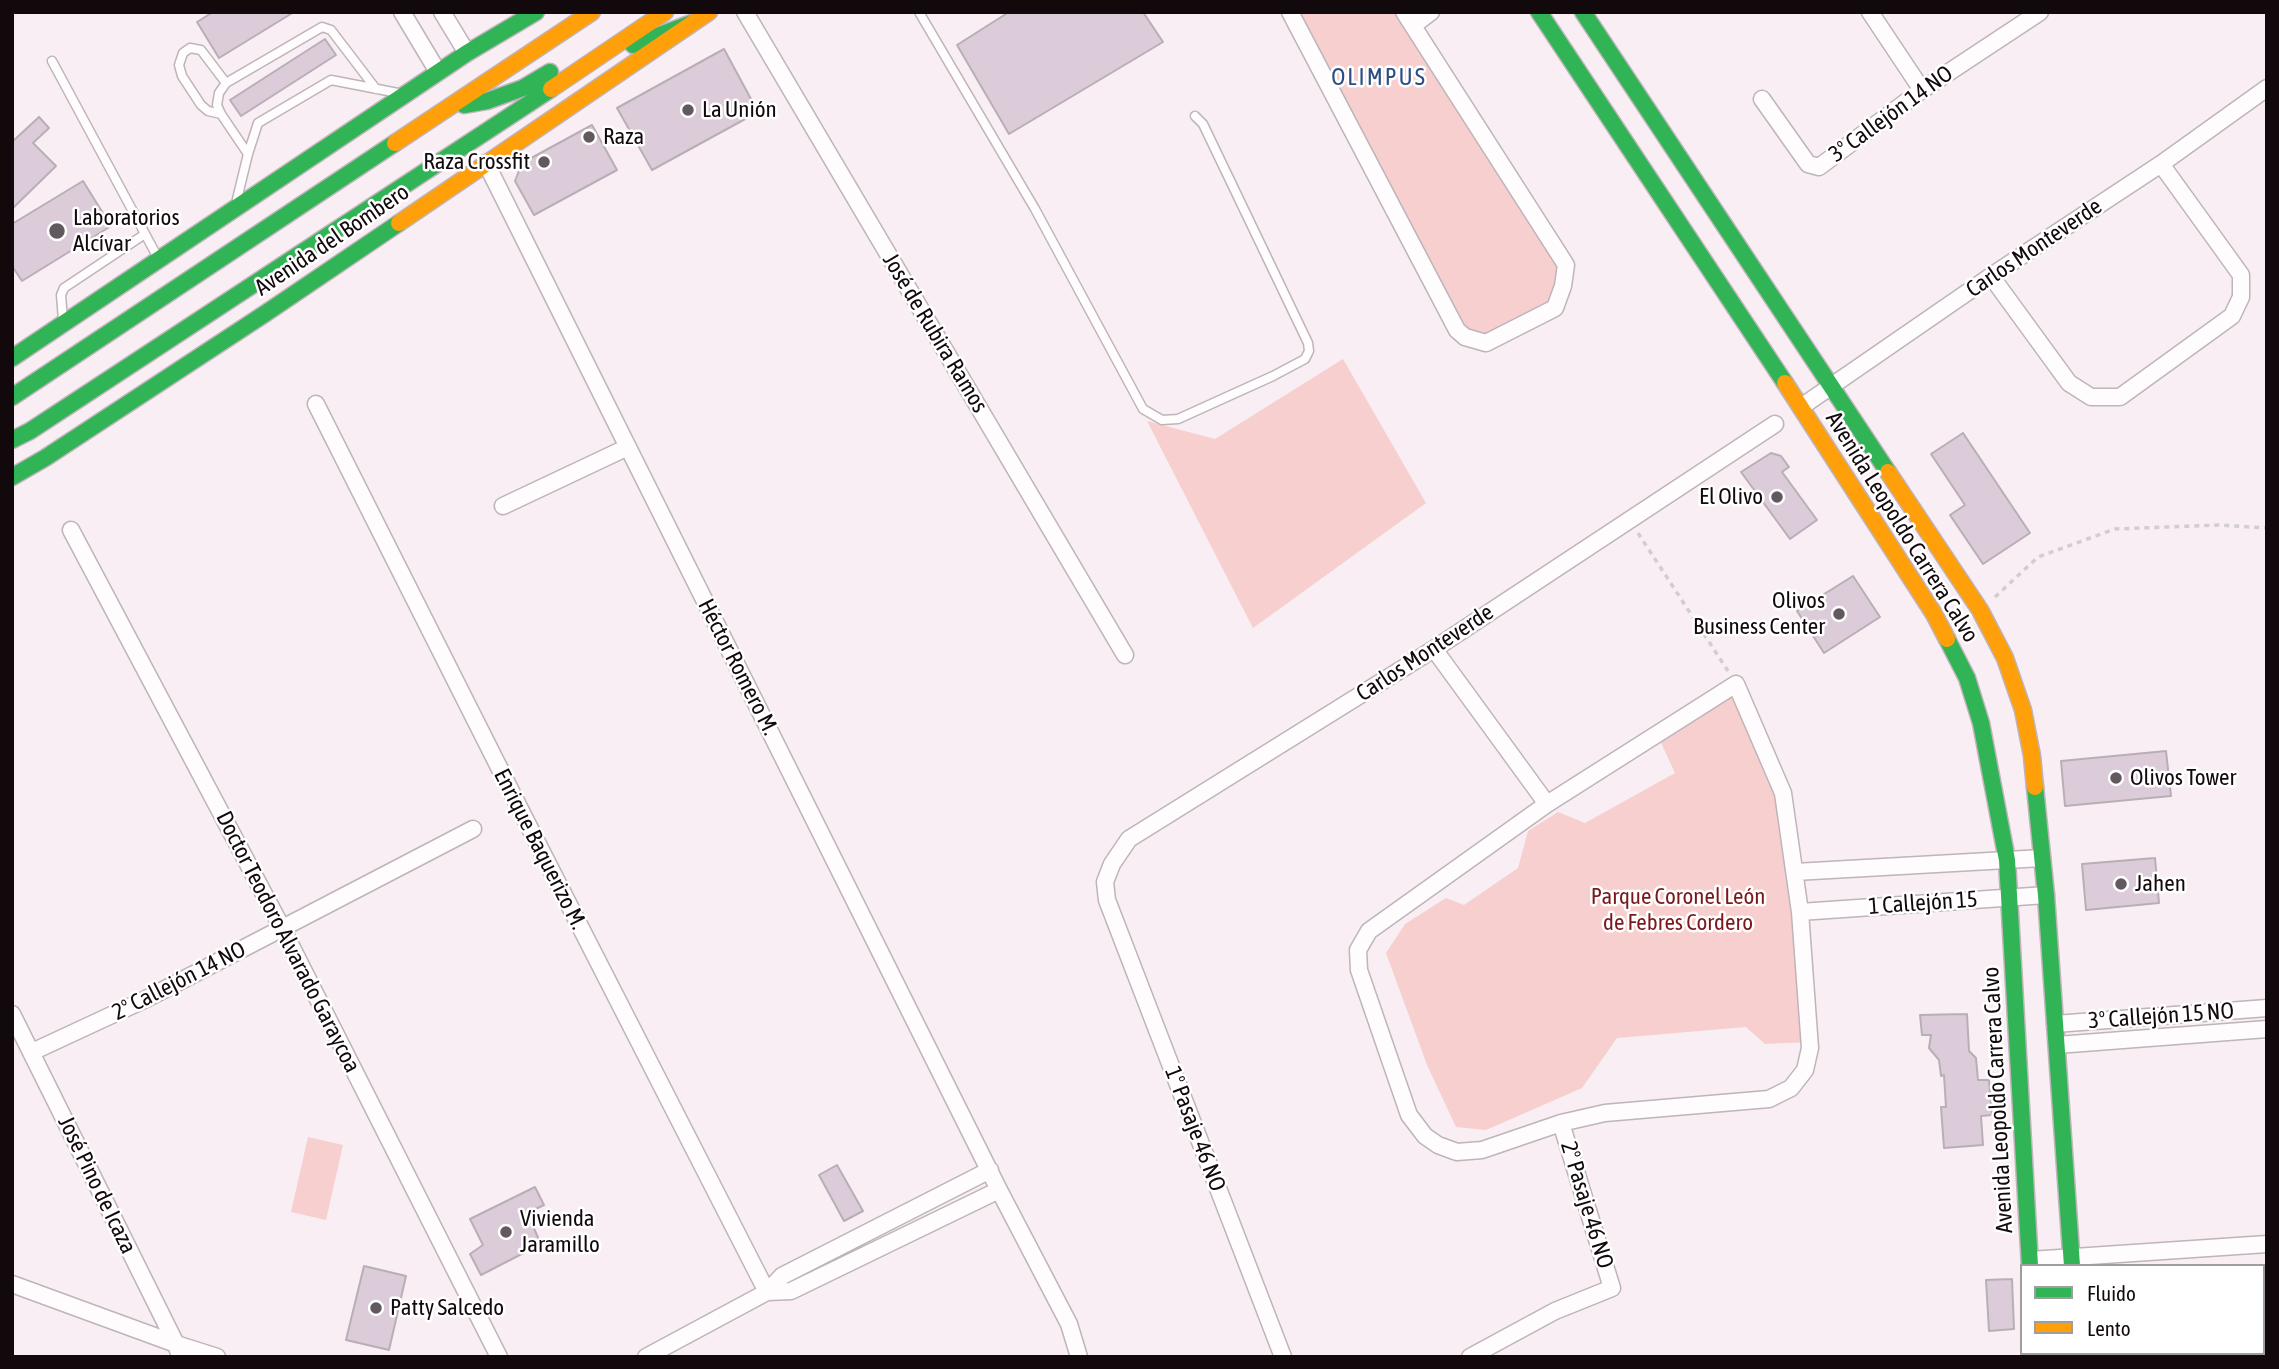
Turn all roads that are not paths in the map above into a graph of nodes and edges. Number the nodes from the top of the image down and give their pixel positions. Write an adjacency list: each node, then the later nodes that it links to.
1 (402, 12): 22 (street)
2 (442, 12): 19 (street)
3 (536, 12): 19 (main road)
4 (565, 12): 29 (main road)
5 (592, 12): 29 (main road, Avenida del Bombero)
6 (642, 12): 29 (main road)
7 (665, 12): 20 (main road, Avenida del Bombero)
8 (709, 12): 18 (main road, Avenida del Bombero)
9 (745, 12): 52 (street, José de Rubira Ramos)
10 (919, 12): 31 (lane)
11 (1290, 12): 17 (street)
12 (1432, 12): 17 (street)
13 (1539, 12): 44 (main road, Avenida Leopoldo Carrera Calvo)
14 (1583, 12): 41 (main road, Avenida Leopoldo Carrera Calvo)
15 (1870, 12): 26 (street)
16 (2040, 12): 26 (street, 3° Callejón 14 NO)
17 (1409, 19)
18 (692, 23): 20 (main road); 33 (main road, Avenida del Bombero)
19 (467, 53): 22 (main road)
20 (599, 58): 46 (main road, Avenida del Bombero)
21 (52, 61): 36 (lane)
22 (438, 72): 27 (main road)
23 (226, 83): 25 (lane); 30 (lane); 30 (lane)
24 (2267, 88): 34 (street, Carlos Monteverde)
25 (376, 89): 27 (lane); 32 (lane)
26 (1922, 90): 28 (street, 3° Callejón 14 NO)
27 (405, 94): 35 (main road)
28 (1762, 99)
29 (450, 108): 42 (main road, Avenida del Bombero)
30 (221, 114): 32 (lane)
31 (1195, 116)
32 (248, 154): 35 (lane)
33 (486, 163): 47 (street, Héctor Romero M.); 48 (main road, Avenida del Bombero)
34 (2161, 164): 38 (street, Carlos Monteverde); 38 (street)
35 (235, 208): 37 (main road)
36 (145, 234): 37 (lane); 39 (lane)
37 (159, 261): 39 (main road)
38 (1991, 276): 41 (street, Carlos Monteverde)
39 (64, 324): 40 (main road)
40 (12, 358)
41 (1831, 387): 44 (street, Carlos Monteverde); 55 (main road, Avenida Leopoldo Carrera Calvo)
42 (12, 397)
43 (316, 404): 76 (street, Enrique Baquerizo M.)
44 (1801, 407): 56 (main road, Avenida Leopoldo Carrera Calvo)
45 (1775, 424): 51 (street, Carlos Monteverde)
46 (12, 440)
47 (628, 447): 49 (street); 70 (street, Héctor Romero M.)
48 (12, 477)
49 (503, 506)
50 (71, 530): 62 (street, Doctor Teodoro Alvarado Garaycoa)
51 (1434, 649): 53 (street); 60 (street, Carlos Monteverde)
52 (1125, 655)
53 (1548, 804): 57 (street); 69 (street)
54 (473, 829): 62 (street, 2° Callejón 14 NO)
55 (2042, 858): 56 (street, 1 Callejón 15); 58 (main road, Avenida Leopoldo Carrera Calvo)
56 (2007, 860): 57 (street, 1 Callejón 15); 59 (main road, Avenida Leopoldo Carrera Calvo)
57 (1795, 872): 61 (street)
58 (2046, 895): 59 (street, 1 Callejón 15); 65 (main road, Avenida Leopoldo Carrera Calvo)
59 (2010, 897): 61 (street, 1 Callejón 15); 74 (main road, Avenida Leopoldo Carrera Calvo)
60 (1107, 901): 82 (street, 1° Pasaje 46 NO)
61 (1800, 912): 69 (street)
62 (282, 928): 68 (street, 2° Callejón 14 NO); 79 (street, Doctor Teodoro Alvarado Garaycoa)
63 (2267, 1008): 65 (street, 3° Callejón 15 NO)
64 (12, 1014): 68 (street, José Pino de Icaza)
65 (2055, 1024): 67 (main road, Avenida Leopoldo Carrera Calvo)
66 (2267, 1028): 67 (street, 3° Callejón 15 NO)
67 (2057, 1045): 73 (main road, Avenida Leopoldo Carrera Calvo)
68 (32, 1052): 77 (street, José Pino de Icaza)
69 (1561, 1122): 83 (street, 2° Pasaje 46 NO)
70 (990, 1170): 71 (street, Héctor Romero M.); 76 (street)
71 (999, 1190): 76 (street); 81 (street)
72 (2267, 1244): 73 (street)
73 (2072, 1261): 74 (street)
74 (2030, 1263)
75 (12, 1284): 77 (street)
76 (767, 1292): 80 (street)
77 (178, 1350): 78 (street)
78 (217, 1357)
79 (499, 1357)
80 (646, 1357)
81 (1079, 1357)
82 (1283, 1357)
83 (1470, 1357)

